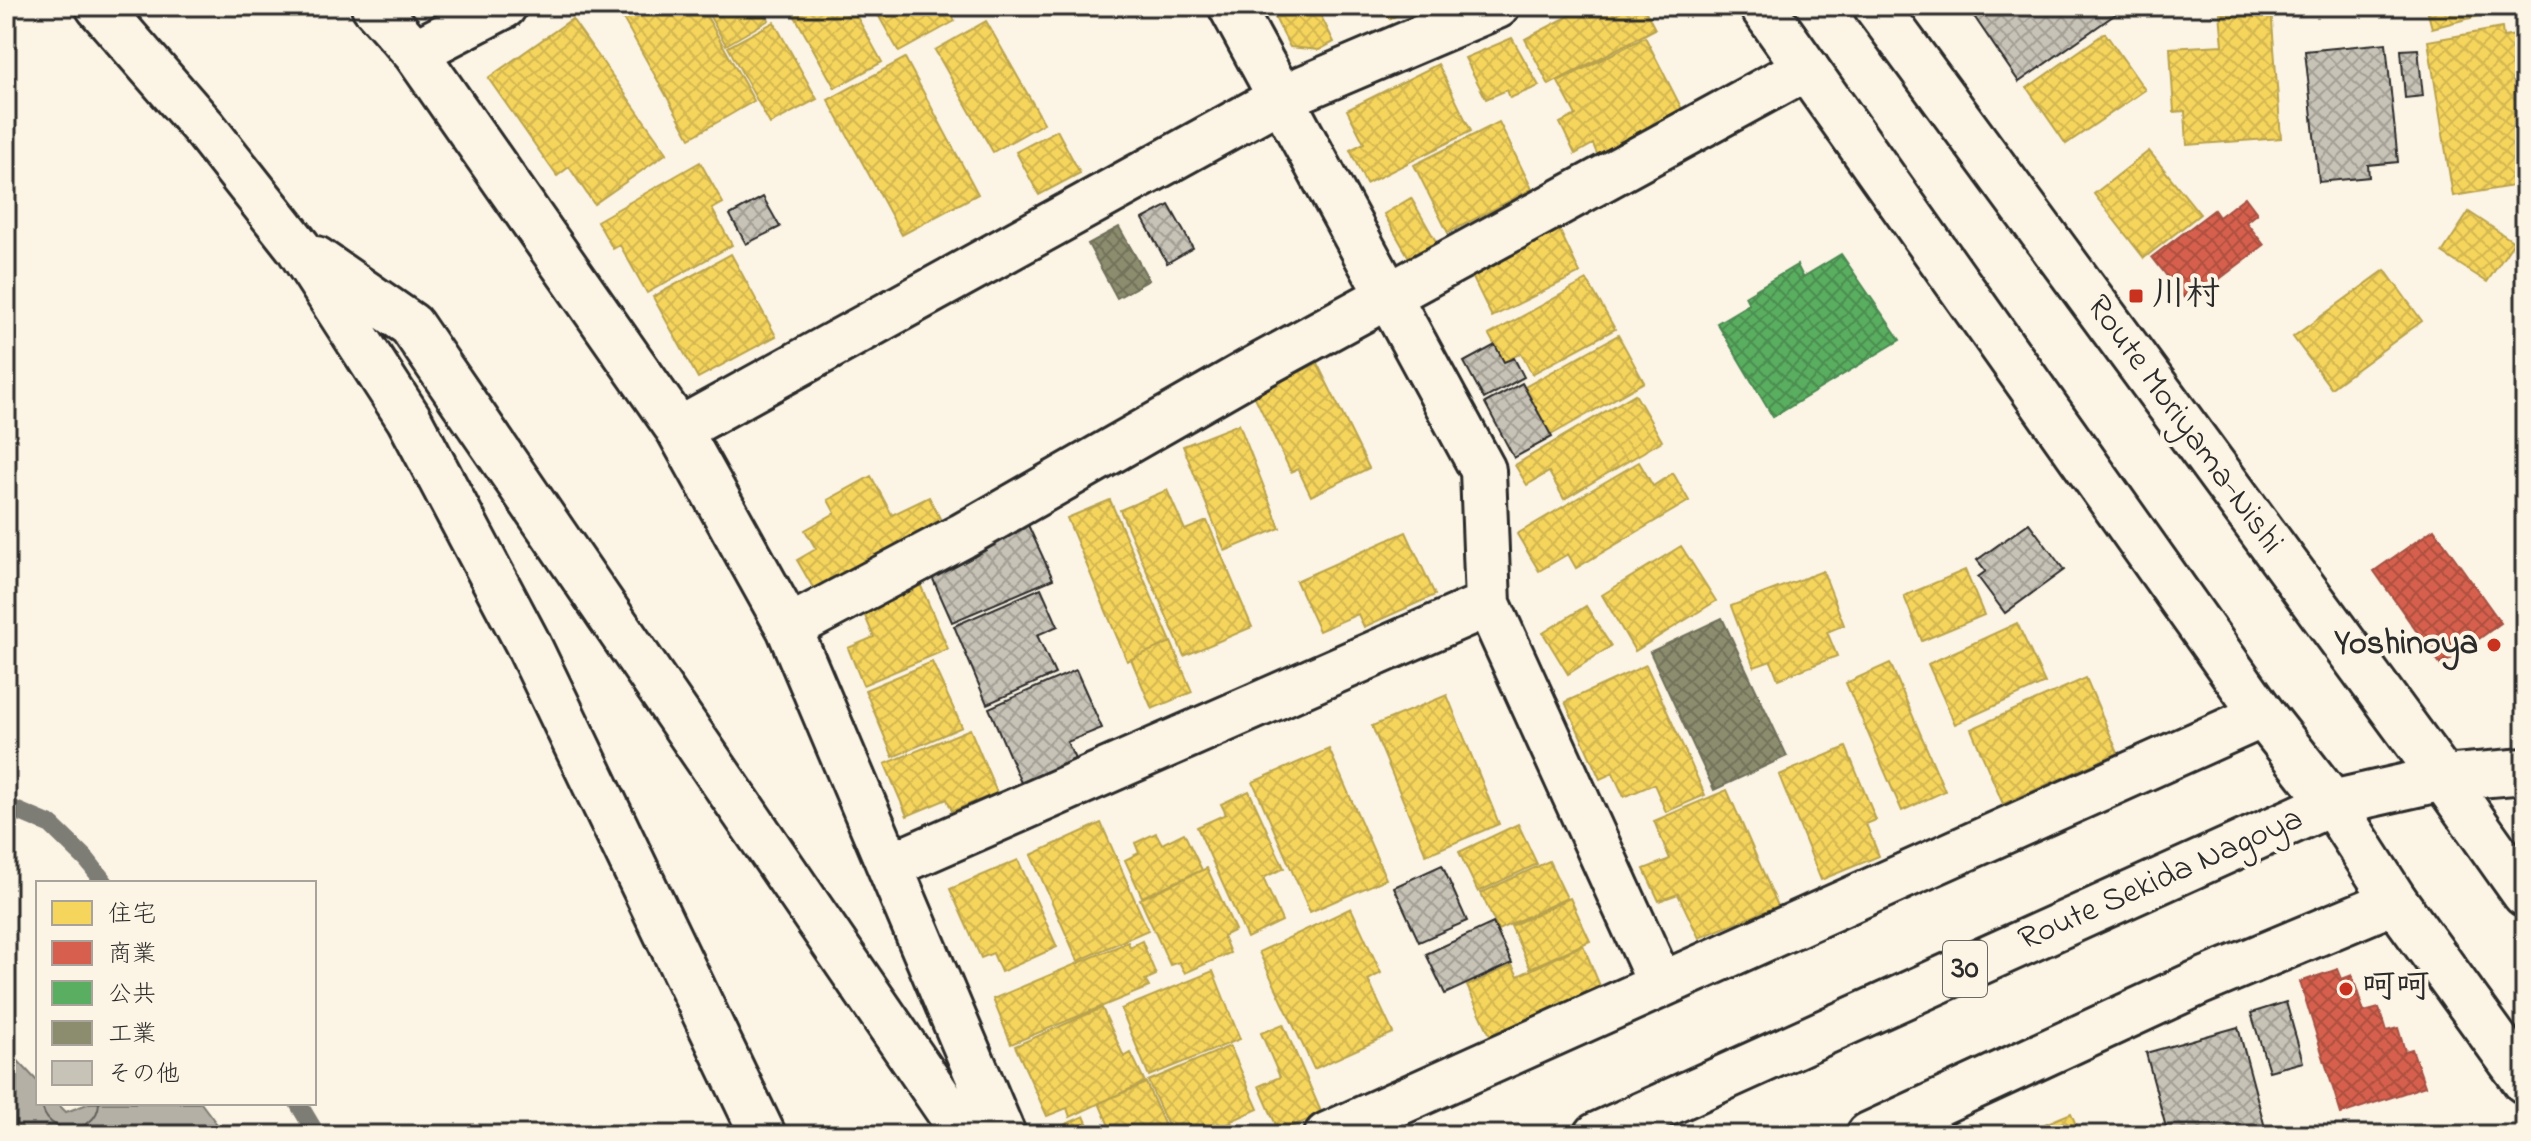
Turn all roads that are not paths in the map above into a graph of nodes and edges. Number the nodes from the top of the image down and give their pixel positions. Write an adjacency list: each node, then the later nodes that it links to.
1 (98, 6): 11 (street)
2 (374, 6): 8 (street)
3 (504, 6): 8 (street)
4 (1231, 6): 10 (street)
5 (1497, 6): 10 (street)
6 (1762, 6): 9 (street)
7 (1876, 6): 18 (street, Route Moriyama-Nishi)
8 (415, 52): 13 (street)
9 (1806, 68): 12 (street); 16 (street)
10 (1283, 97): 12 (street); 13 (street)
11 (298, 247): 25 (street); 26 (street)
12 (1389, 296): 14 (street); 15 (street)
13 (679, 430): 15 (street)
14 (1488, 604): 20 (street); 23 (street)
15 (789, 628): 20 (street)
16 (2263, 715): 19 (street); 23 (street)
17 (2525, 771): 18 (street)
18 (2443, 778): 19 (street, Route Sekida Nagoya / 30); 21 (street)
19 (2332, 803): 22 (street, Route Sekida Nagoya); 29 (street, Route Sekida Nagoya / 30)
20 (890, 866): 27 (street)
21 (2525, 894)
22 (2395, 901): 24 (street, Route Sekida Nagoya); 30 (street)
23 (1661, 985): 28 (street)
24 (2525, 1081)
25 (763, 1135)
26 (977, 1135)
27 (1003, 1135)
28 (1327, 1135)
29 (1597, 1135)
30 (1869, 1135)

